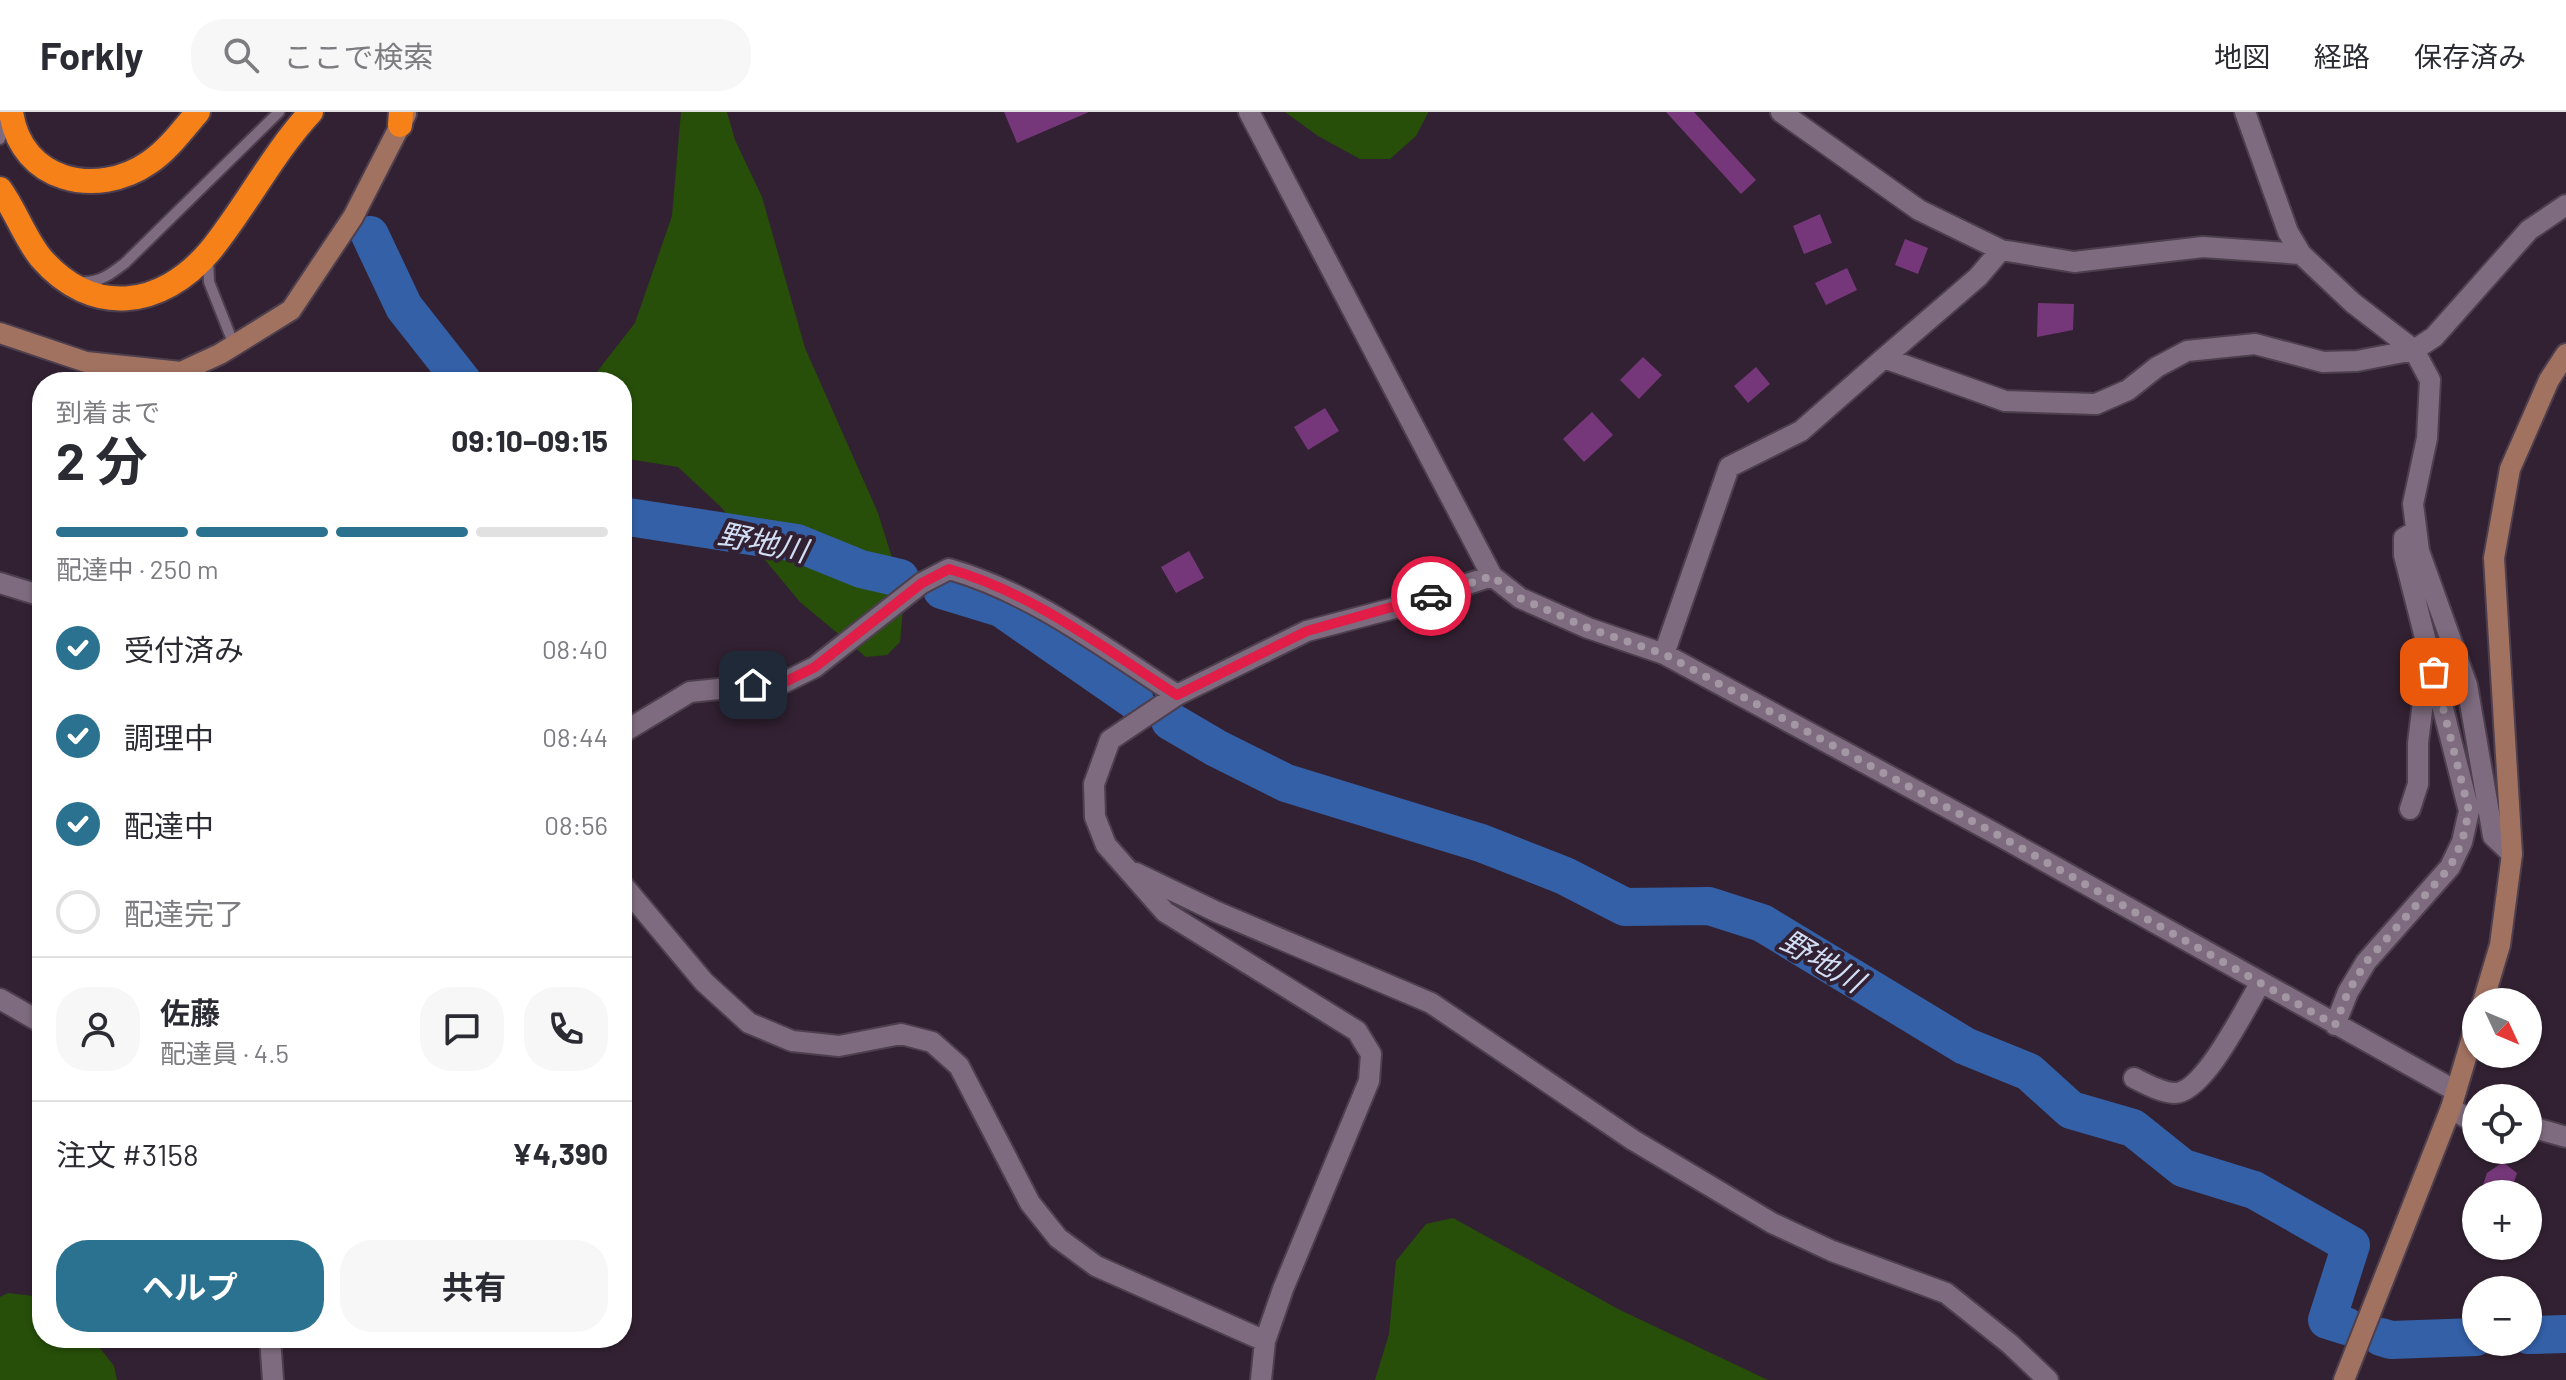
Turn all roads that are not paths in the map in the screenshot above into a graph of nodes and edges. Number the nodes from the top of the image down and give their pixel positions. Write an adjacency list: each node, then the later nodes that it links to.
1 (9, 112): 2 (highway); 9 (lane)
2 (198, 112)
3 (279, 112): 15 (lane)
4 (311, 112): 13 (highway)
5 (1249, 112): 22 (street)
6 (1781, 112): 12 (street)
7 (2245, 112): 14 (street)
8 (403, 116): 17 (street)
9 (0, 139)
10 (0, 189): 15 (highway)
11 (2566, 205): 18 (street)
12 (2001, 250): 14 (street); 20 (street)
13 (209, 252): 15 (highway); 17 (lane)
14 (2301, 254): 18 (street)
15 (60, 275)
16 (0, 333): 17 (street)
17 (234, 345)
18 (2414, 350): 20 (street); 21 (street)
19 (2566, 354): 30 (street)
20 (1884, 358): 25 (street)
21 (2416, 531): 26 (street); 30 (street)
22 (1492, 576): 25 (street); 27 (street)
23 (0, 583): 24 (street)
24 (32, 593)
25 (1664, 654): 33 (street)
26 (2434, 672): 29 (street); 37 (street)
27 (1177, 695): 28 (street); 31 (street)
28 (632, 727)
29 (2410, 809)
30 (2512, 854): 34 (street)
31 (1129, 869): 44 (street); 48 (street)
32 (632, 896): 44 (street)
33 (2260, 984): 37 (street); 39 (street)
34 (2487, 988)
35 (0, 999): 36 (street)
36 (32, 1017)
37 (2335, 1025): 40 (street)
38 (2463, 1068): 40 (street)
39 (2134, 1078)
40 (2453, 1100): 41 (street); 49 (street)
41 (2462, 1111)
42 (2542, 1130): 43 (street)
43 (2566, 1137)
44 (1265, 1341): 47 (street)
45 (271, 1348): 46 (street)
46 (273, 1380)
47 (1261, 1380)
48 (2048, 1380)
49 (2344, 1380)

